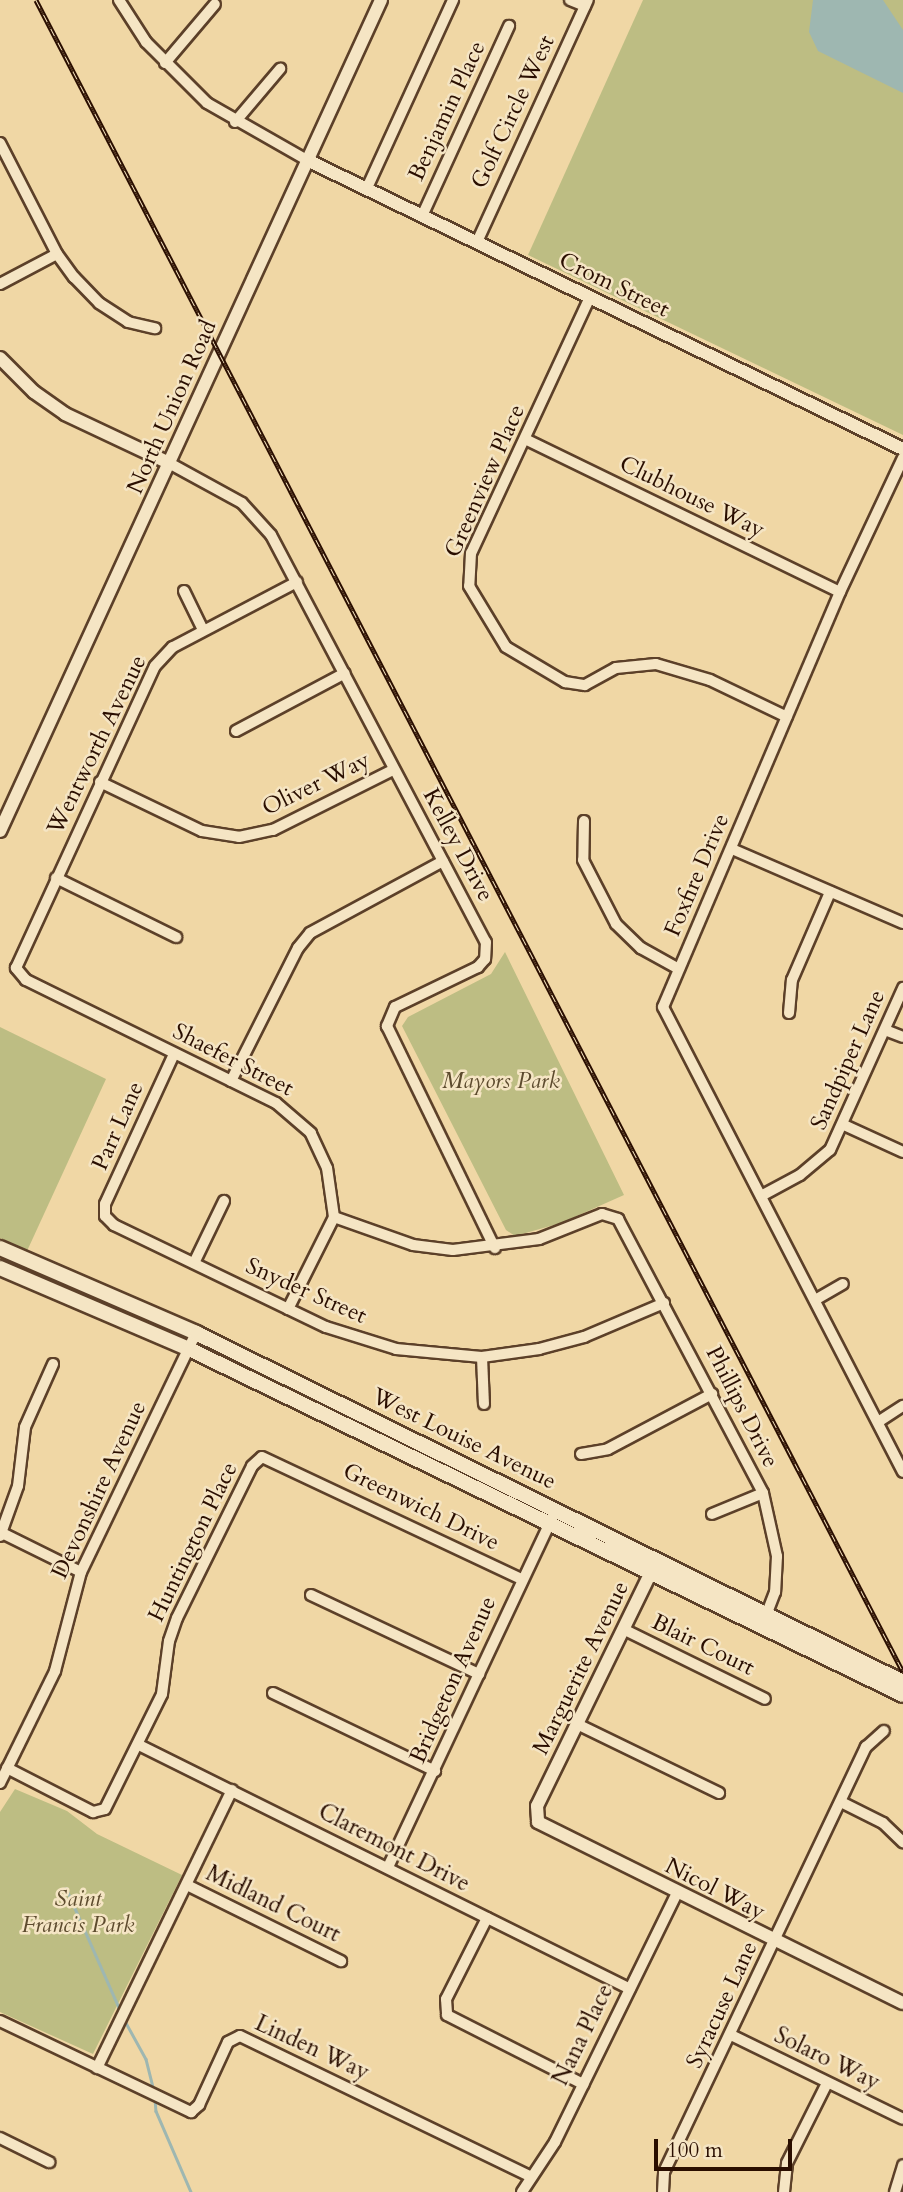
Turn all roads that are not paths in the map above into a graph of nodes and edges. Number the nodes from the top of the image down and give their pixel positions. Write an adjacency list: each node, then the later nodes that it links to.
1 (119, 0): 8 (street)
2 (381, 0): 12 (street, North Union Road)
3 (453, 0): 13 (street)
4 (570, 0): 5 (street)
5 (586, 3): 15 (street, Golf Circle West)
6 (215, 4): 8 (street)
7 (509, 26): 14 (street, Benjamin Place)
8 (164, 63): 10 (street)
9 (280, 69): 10 (street)
10 (235, 122): 12 (street)
11 (0, 143): 16 (street)
12 (307, 160): 13 (street, Crom Street); 24 (street, North Union Road)
13 (367, 188): 14 (street, Crom Street)
14 (423, 214): 15 (street, Crom Street)
15 (477, 242): 18 (street, Crom Street)
16 (57, 254): 17 (street); 19 (street)
17 (0, 284)
18 (590, 297): 21 (street, Greenview Place); 22 (street, Crom Street)
19 (155, 328)
20 (0, 358): 24 (street)
21 (525, 439): 27 (street, Clubhouse Way); 30 (street, Greenview Place)
22 (903, 449)
23 (903, 458): 27 (street, Foxfire Drive)
24 (170, 463): 25 (street, Kelley Drive); 35 (street, North Union Road)
25 (298, 582): 28 (street, Wentworth Avenue); 29 (street, Kelley Drive)
26 (184, 591): 28 (street)
27 (840, 592): 30 (street, Foxfire Drive)
28 (203, 630): 33 (street, Wentworth Avenue)
29 (345, 673): 31 (street); 32 (street, Kelley Drive)
30 (787, 717): 36 (street, Foxfire Drive)
31 (236, 731)
32 (393, 769): 33 (street, Oliver Way); 37 (street, Kelley Drive)
33 (100, 782): 38 (street, Wentworth Avenue)
34 (584, 821): 42 (street)
35 (0, 831)
36 (732, 849): 39 (street); 42 (street, Foxfire Drive)
37 (443, 861): 49 (street); 57 (street, Kelley Drive)
38 (55, 878): 41 (street); 43 (street, Wentworth Avenue)
39 (830, 892): 40 (street); 45 (street)
40 (903, 923)
41 (176, 937)
42 (679, 969): 52 (street, Foxfire Drive)
43 (34, 985): 48 (street, Shaefer Street)
44 (903, 988): 46 (street, Sandpiper Lane)
45 (789, 1013)
46 (885, 1030): 47 (street); 50 (street, Sandpiper Lane)
47 (903, 1037)
48 (174, 1054): 49 (street, Shaefer Street); 54 (street, Parr Lane)
49 (231, 1081): 55 (street, Shaefer Street)
50 (844, 1125): 51 (street); 52 (street, Sandpiper Lane)
51 (903, 1152)
52 (761, 1196): 61 (street, Foxfire Drive)
53 (224, 1201): 58 (street)
54 (105, 1216): 58 (street, Snyder Street)
55 (334, 1217): 57 (street); 63 (street)
56 (0, 1248): 64 (main road, West Louise Avenue)
57 (495, 1248): 62 (street, Phillips Drive)
58 (194, 1263): 63 (street, Snyder Street)
59 (0, 1268): 65 (main road, West Louise Avenue)
60 (842, 1284): 61 (street)
61 (816, 1300): 71 (street, Foxfire Drive)
62 (664, 1303): 66 (street, Snyder Street); 68 (street, Phillips Drive)
63 (288, 1309): 66 (street, Snyder Street)
64 (196, 1333): 65 (street, Devonshire Avenue); 76 (main road, West Louise Avenue)
65 (189, 1349): 78 (main road, West Louise Avenue); 81 (street, Devonshire Avenue)
66 (482, 1357): 69 (street)
67 (53, 1364): 79 (street)
68 (712, 1394): 72 (street); 75 (street, Phillips Drive)
69 (484, 1404)
70 (903, 1406): 71 (street)
71 (878, 1422): 73 (street, Foxfire Drive)
72 (581, 1454)
73 (903, 1472)
74 (303, 1473): 83 (street, Greenwich Drive); 94 (street, Huntington Place)
75 (763, 1493): 77 (street); 85 (street, Phillips Drive)
76 (556, 1509): 78 (street, Bridgeton Avenue); 80 (main road, West Louise Avenue)
77 (712, 1514)
78 (549, 1525): 82 (main road, West Louise Avenue); 83 (street, Bridgeton Avenue)
79 (1, 1533): 81 (street)
80 (657, 1559): 82 (street, Marguerite Avenue); 85 (main road, West Louise Avenue)
81 (81, 1572): 95 (street, Devonshire Avenue)
82 (650, 1574): 85 (main road, West Louise Avenue); 86 (street, Marguerite Avenue)
83 (521, 1579): 87 (street, Bridgeton Avenue)
84 (311, 1594): 87 (street)
85 (764, 1620): 88 (main road, West Louise Avenue); 90 (main road, West Louise Avenue)
86 (624, 1629): 91 (street, Blair Court); 92 (street, Marguerite Avenue)
87 (479, 1674): 96 (street, Bridgeton Avenue)
88 (903, 1682)
89 (272, 1693): 96 (street)
90 (903, 1695)
91 (765, 1699)
92 (577, 1724): 99 (street); 100 (street, Marguerite Avenue)
93 (884, 1731): 101 (street, Syracuse Lane)
94 (139, 1745): 95 (street, Huntington Place); 98 (street, Claremont Drive)
95 (7, 1768): 97 (street, Devonshire Avenue)
96 (435, 1771): 103 (street, Bridgeton Avenue)
97 (0, 1783)
98 (232, 1790): 103 (street, Claremont Drive); 104 (street)
99 (719, 1793)
100 (543, 1794): 105 (street, Nicol Way)
101 (841, 1802): 102 (street); 107 (street, Syracuse Lane)
102 (903, 1842)
103 (388, 1867): 106 (street, Claremont Drive)
104 (187, 1885): 108 (street, Midland Court); 113 (street)
105 (677, 1893): 107 (street, Nicol Way); 109 (street, Nana Place)
106 (487, 1918): 109 (street, Claremont Drive); 115 (street)
107 (775, 1942): 110 (street, Nicol Way); 112 (street, Syracuse Lane)
108 (341, 1961)
109 (630, 1989): 115 (street, Nana Place)
110 (903, 2003)
111 (0, 2021): 113 (street, Linden Way)
112 (733, 2036): 114 (street, Solaro Way); 121 (street, Syracuse Lane)
113 (97, 2068): 120 (street, Linden Way)
114 (827, 2083): 116 (street, Solaro Way); 123 (street)
115 (583, 2084): 120 (street, Nana Place)
116 (903, 2119)
117 (0, 2138): 118 (street)
118 (49, 2162)
119 (903, 2165): 124 (street)
120 (529, 2176): 122 (street, Nana Place)
121 (662, 2190)
122 (522, 2192)
123 (784, 2192)
124 (895, 2192)

